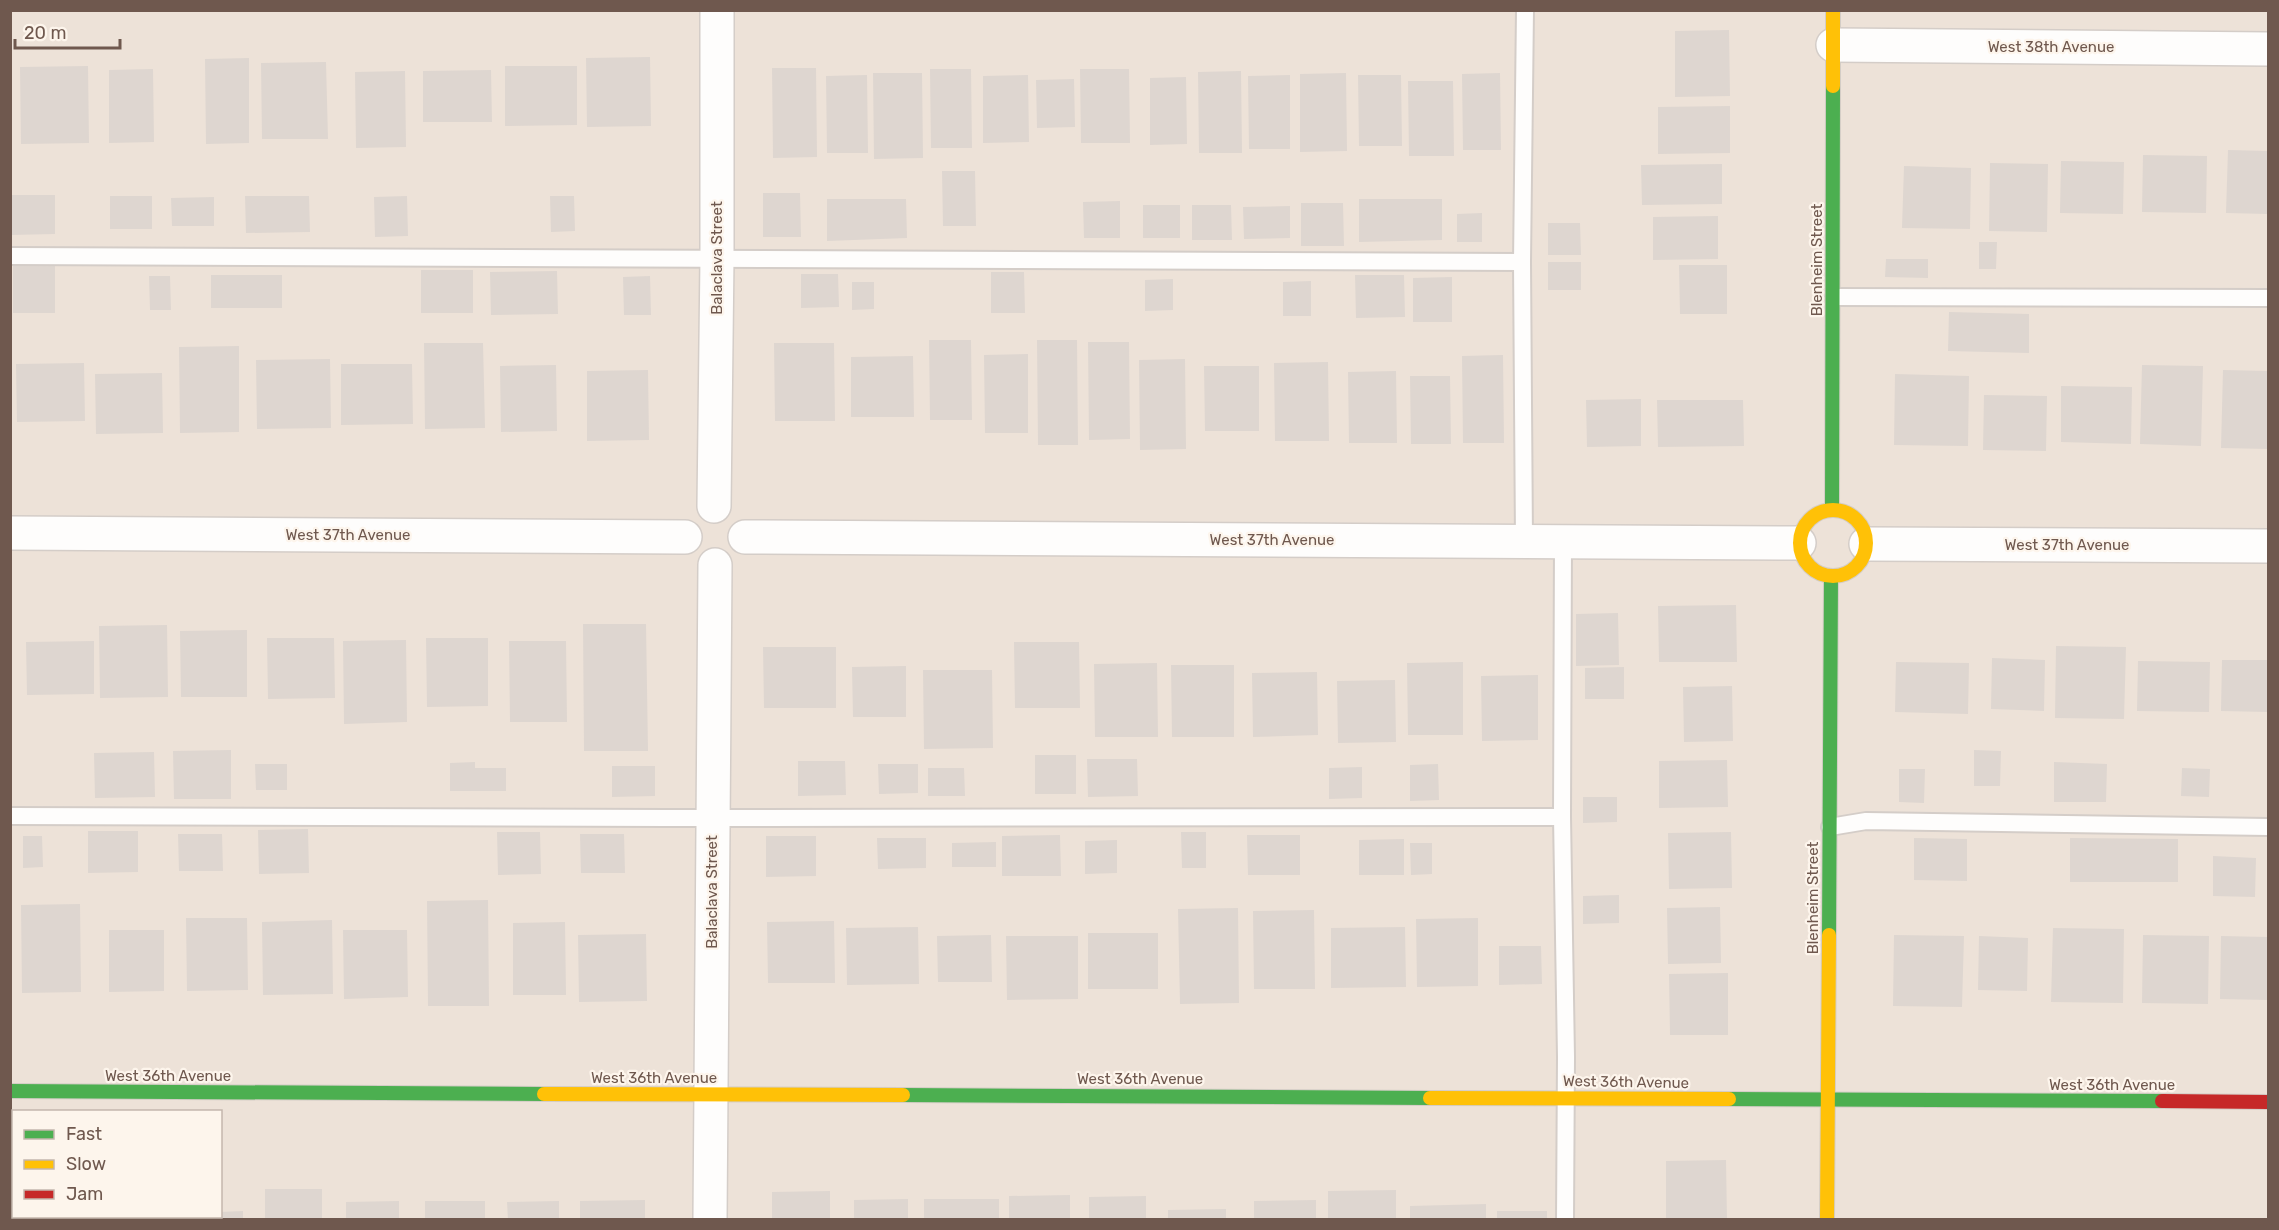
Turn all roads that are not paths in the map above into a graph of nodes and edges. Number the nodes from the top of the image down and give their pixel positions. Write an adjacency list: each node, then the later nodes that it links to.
1 (717, 10): 7 (street, Balaclava Street)
2 (1524, 10): 8 (lane)
3 (1833, 10): 4 (street, Blenheim Street)
4 (1833, 45): 5 (street, West 38th Avenue); 9 (street, Blenheim Street)
5 (2268, 49)
6 (10, 256): 7 (lane)
7 (717, 258): 8 (lane); 11 (street, Balaclava Street)
8 (1522, 262): 16 (lane)
9 (1834, 297): 10 (lane); 12 (street, Blenheim Street)
10 (2268, 298)
11 (714, 506): 14 (street); 15 (street)
12 (1832, 510): 18 (street); 19 (street)
13 (10, 533): 14 (street, West 37th Avenue)
14 (685, 537): 21 (street)
15 (745, 537): 16 (street, West 37th Avenue); 21 (street)
16 (1524, 541): 17 (street, West 37th Avenue)
17 (1563, 541): 18 (street, West 37th Avenue); 24 (lane)
18 (1799, 543): 22 (street)
19 (1866, 544): 20 (street, West 37th Avenue); 22 (street)
20 (2268, 546)
21 (715, 566): 25 (street, Balaclava Street)
22 (1831, 576): 26 (street, Blenheim Street)
23 (10, 816): 25 (lane)
24 (1562, 817): 25 (lane); 30 (lane)
25 (713, 818): 29 (street, Balaclava Street)
26 (1830, 827): 27 (lane); 31 (street, Blenheim Street)
27 (2268, 827)
28 (10, 1091): 29 (street, West 36th Avenue)
29 (711, 1094): 30 (street, West 36th Avenue); 33 (street, Balaclava Street)
30 (1565, 1097): 31 (street, West 36th Avenue); 34 (lane)
31 (1828, 1101): 32 (street, West 36th Avenue); 35 (street, Blenheim Street)
32 (2268, 1102)
33 (710, 1220)
34 (1565, 1220)
35 (1827, 1220)

